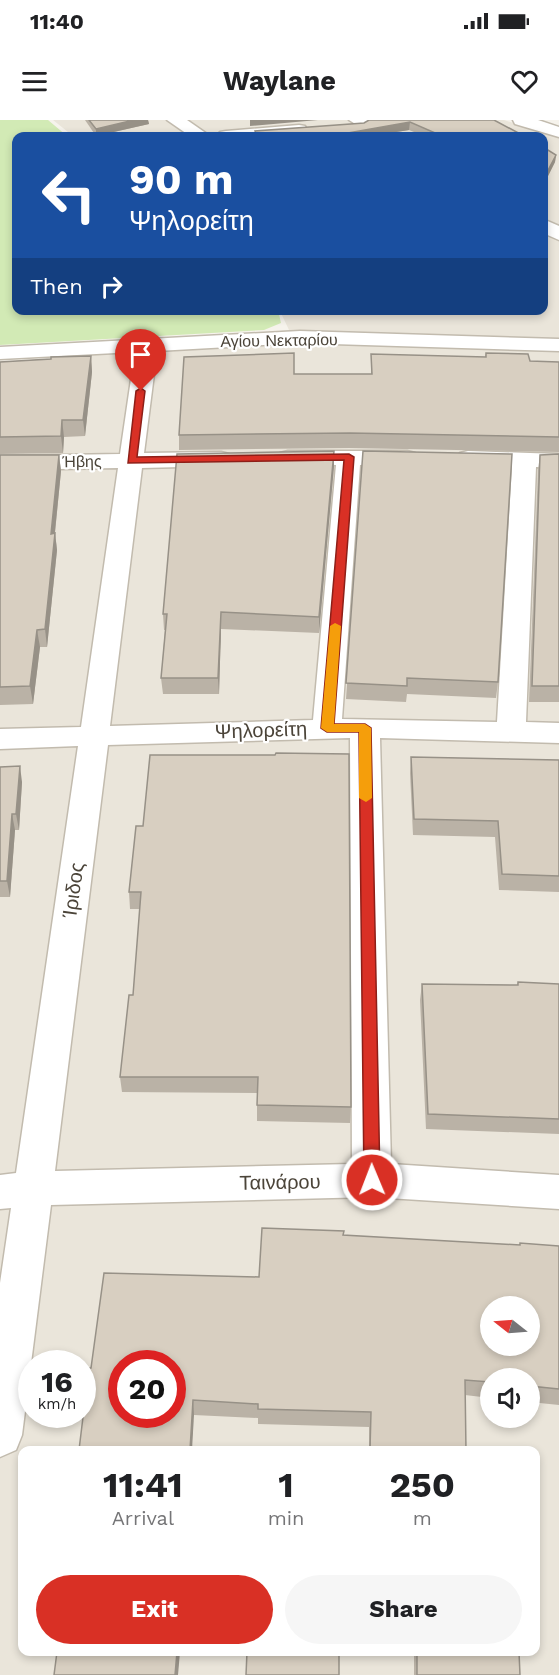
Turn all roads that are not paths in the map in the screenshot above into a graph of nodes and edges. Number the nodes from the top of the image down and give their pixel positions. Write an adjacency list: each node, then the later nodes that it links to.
1 (175, 120): 6 (street)
2 (521, 120): 9 (street)
3 (361, 122): 4 (street); 8 (street)
4 (341, 126)
5 (318, 128): 7 (street)
6 (194, 132)
7 (272, 132)
8 (380, 132)
9 (559, 132)
10 (147, 345): 11 (street, Αγίου Νεκταρίου); 12 (street, Αγίου Νεκταρίου); 15 (street, Ίριδος)
11 (559, 345)
12 (0, 353)
13 (349, 457): 14 (street, Ήβης); 15 (street, Ήβης); 18 (street)
14 (525, 459): 16 (street, Ήβης); 20 (street)
15 (131, 460): 17 (street, Ήβης); 22 (street, Ίριδος)
16 (559, 461)
17 (0, 463)
18 (327, 728): 19 (street, Ψηλορείτη); 22 (street, Ψηλορείτη)
19 (365, 728): 20 (street, Ψηλορείτη); 24 (street)
20 (511, 732): 21 (street, Ψηλορείτη)
21 (559, 733)
22 (94, 736): 23 (street, Ψηλορείτη); 25 (street, Ίριδος)
23 (0, 739)
24 (372, 1180): 25 (street, Ταινάρου); 26 (street, Ταινάρου)
25 (17, 1190): 27 (street, Ίριδος)
26 (559, 1192)
27 (0, 1435)

